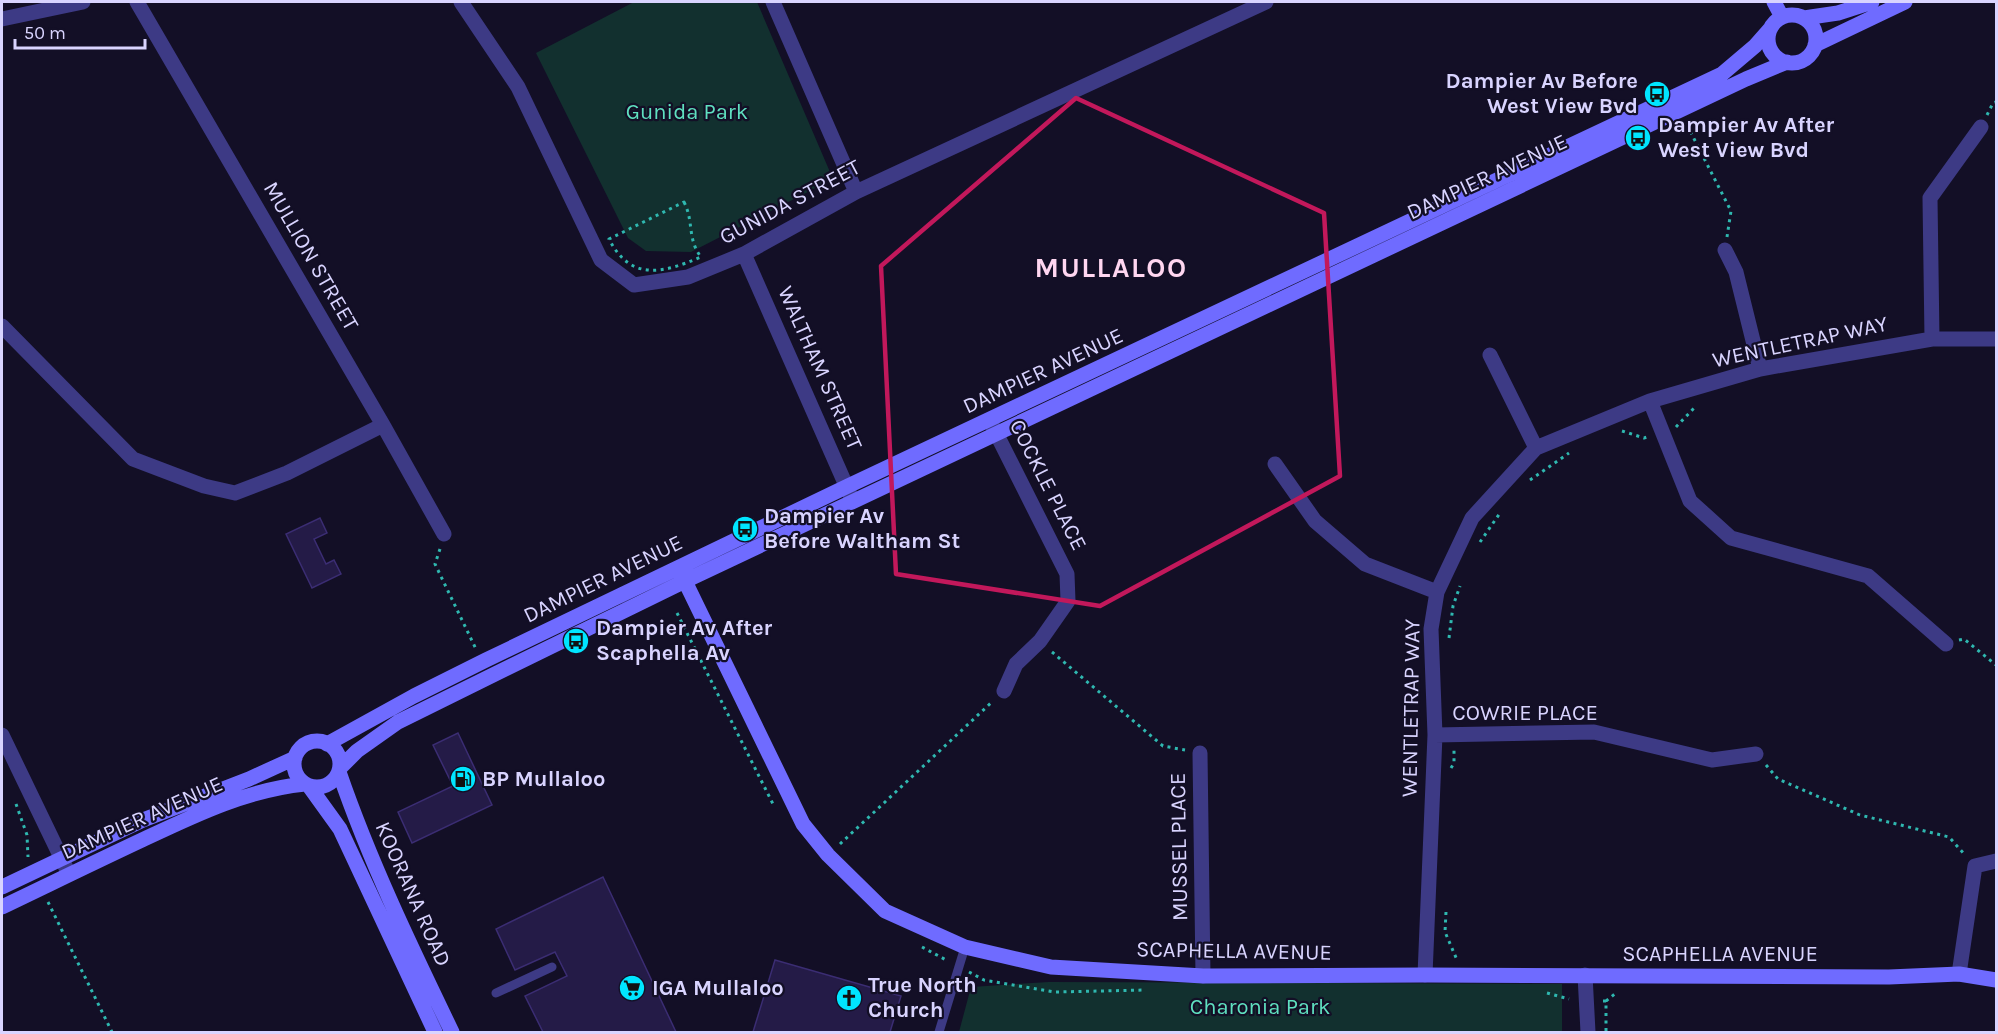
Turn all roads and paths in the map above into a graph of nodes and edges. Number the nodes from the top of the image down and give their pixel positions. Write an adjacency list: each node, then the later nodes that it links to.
1 (83, 2): 11 (street)
2 (137, 2): 28 (street, MULLION STREET)
3 (461, 2): 19 (street, GUNIDA STREET)
4 (772, 2): 17 (street)
5 (1266, 2): 17 (street, GUNIDA STREET)
6 (1774, 2): 9 (main road)
7 (1872, 2): 10 (main road)
8 (1905, 2): 13 (main road)
9 (1782, 17): 10 (main road); 12 (main road)
10 (1804, 18): 13 (main road)
11 (2, 19)
12 (1770, 29): 14 (main road); 29 (main road, DAMPIER AVENUE)
13 (1815, 45): 14 (main road)
14 (1786, 62): 29 (main road, DAMPIER AVENUE)
15 (1686, 122): 18 (path)
16 (1981, 127): 22 (street)
17 (856, 192): 19 (street, GUNIDA STREET)
18 (1725, 250): 25 (street)
19 (744, 254): 36 (street, WALTHAM STREET)
20 (701, 257): 20 (path)
21 (2, 326): 28 (street)
22 (1932, 339): 23 (street, WENTLETRAP WAY); 25 (street, WENTLETRAP WAY)
23 (1996, 339)
24 (1490, 355): 32 (street)
25 (1760, 369): 26 (street, WENTLETRAP WAY)
26 (1650, 401): 31 (street); 32 (street, WENTLETRAP WAY)
27 (1700, 401): 31 (path)
28 (384, 425): 39 (street, MULLION STREET)
29 (994, 427): 36 (main road, DAMPIER AVENUE); 37 (main road, DAMPIER AVENUE); 46 (street, COCKLE PLACE)
30 (1621, 430): 31 (path)
31 (1662, 432): 47 (street)
32 (1536, 448): 43 (street, WENTLETRAP WAY)
33 (1571, 452): 35 (path)
34 (1275, 464): 43 (street)
35 (1525, 484)
36 (848, 486): 37 (street, WALTHAM STREET); 41 (main road, DAMPIER AVENUE)
37 (854, 502): 41 (main road, DAMPIER AVENUE)
38 (1502, 510): 40 (path)
39 (444, 534): 48 (path)
40 (1475, 549)
41 (681, 575): 54 (main road, DAMPIER AVENUE); 58 (main road, DAMPIER AVENUE); 63 (main road, SCAPHELLA AVENUE)
42 (1462, 577): 45 (path)
43 (1437, 592): 52 (street, WENTLETRAP WAY)
44 (677, 613): 62 (path)
45 (1449, 640)
46 (1040, 641): 50 (street, COCKLE PLACE); 55 (path)
47 (1946, 644): 49 (path)
48 (478, 653)
49 (1996, 665)
50 (1004, 691): 63 (path)
51 (2, 735): 65 (street)
52 (1435, 735): 53 (street, COWRIE PLACE); 78 (street, WENTLETRAP WAY)
53 (1454, 735): 56 (street, COWRIE PLACE); 59 (path)
54 (327, 744): 57 (main road); 58 (main road)
55 (1200, 753): 81 (street, MUSSEL PLACE)
56 (1756, 754): 67 (path)
57 (295, 758): 60 (main road); 65 (main road, DAMPIER AVENUE)
58 (340, 770): 60 (main road); 89 (main road, KOORANA ROAD)
59 (1450, 770)
60 (307, 785): 68 (main road, DAMPIER AVENUE); 88 (main road, KOORANA ROAD)
61 (13, 798): 64 (path)
62 (776, 810)
63 (828, 855): 74 (main road, SCAPHELLA AVENUE)
64 (28, 857)
65 (62, 858): 68 (street); 69 (main road, DAMPIER AVENUE)
66 (1996, 861): 67 (street)
67 (1975, 866): 77 (street)
68 (69, 874): 70 (main road, DAMPIER AVENUE)
69 (2, 887)
70 (39, 889): 71 (main road, DAMPIER AVENUE); 87 (path)
71 (2, 906)
72 (1446, 908): 79 (path)
73 (918, 945): 75 (path)
74 (965, 947): 75 (lane); 81 (main road, SCAPHELLA AVENUE)
75 (958, 966): 83 (path); 90 (lane)
76 (552, 967): 85 (lane)
77 (1959, 974): 80 (main road, SCAPHELLA AVENUE); 82 (main road, SCAPHELLA AVENUE)
78 (1425, 975): 79 (main road, SCAPHELLA AVENUE); 81 (main road, SCAPHELLA AVENUE)
79 (1456, 975): 80 (main road, SCAPHELLA AVENUE)
80 (1586, 975): 86 (street)
81 (1203, 976)
82 (1996, 980)
83 (1149, 990)
84 (1538, 990): 86 (path)
85 (496, 993)
86 (1586, 1000): 91 (street); 92 (path)
87 (112, 1032)
88 (435, 1032)
89 (452, 1032)
90 (939, 1032)
91 (1588, 1032)
92 (1606, 1032)

